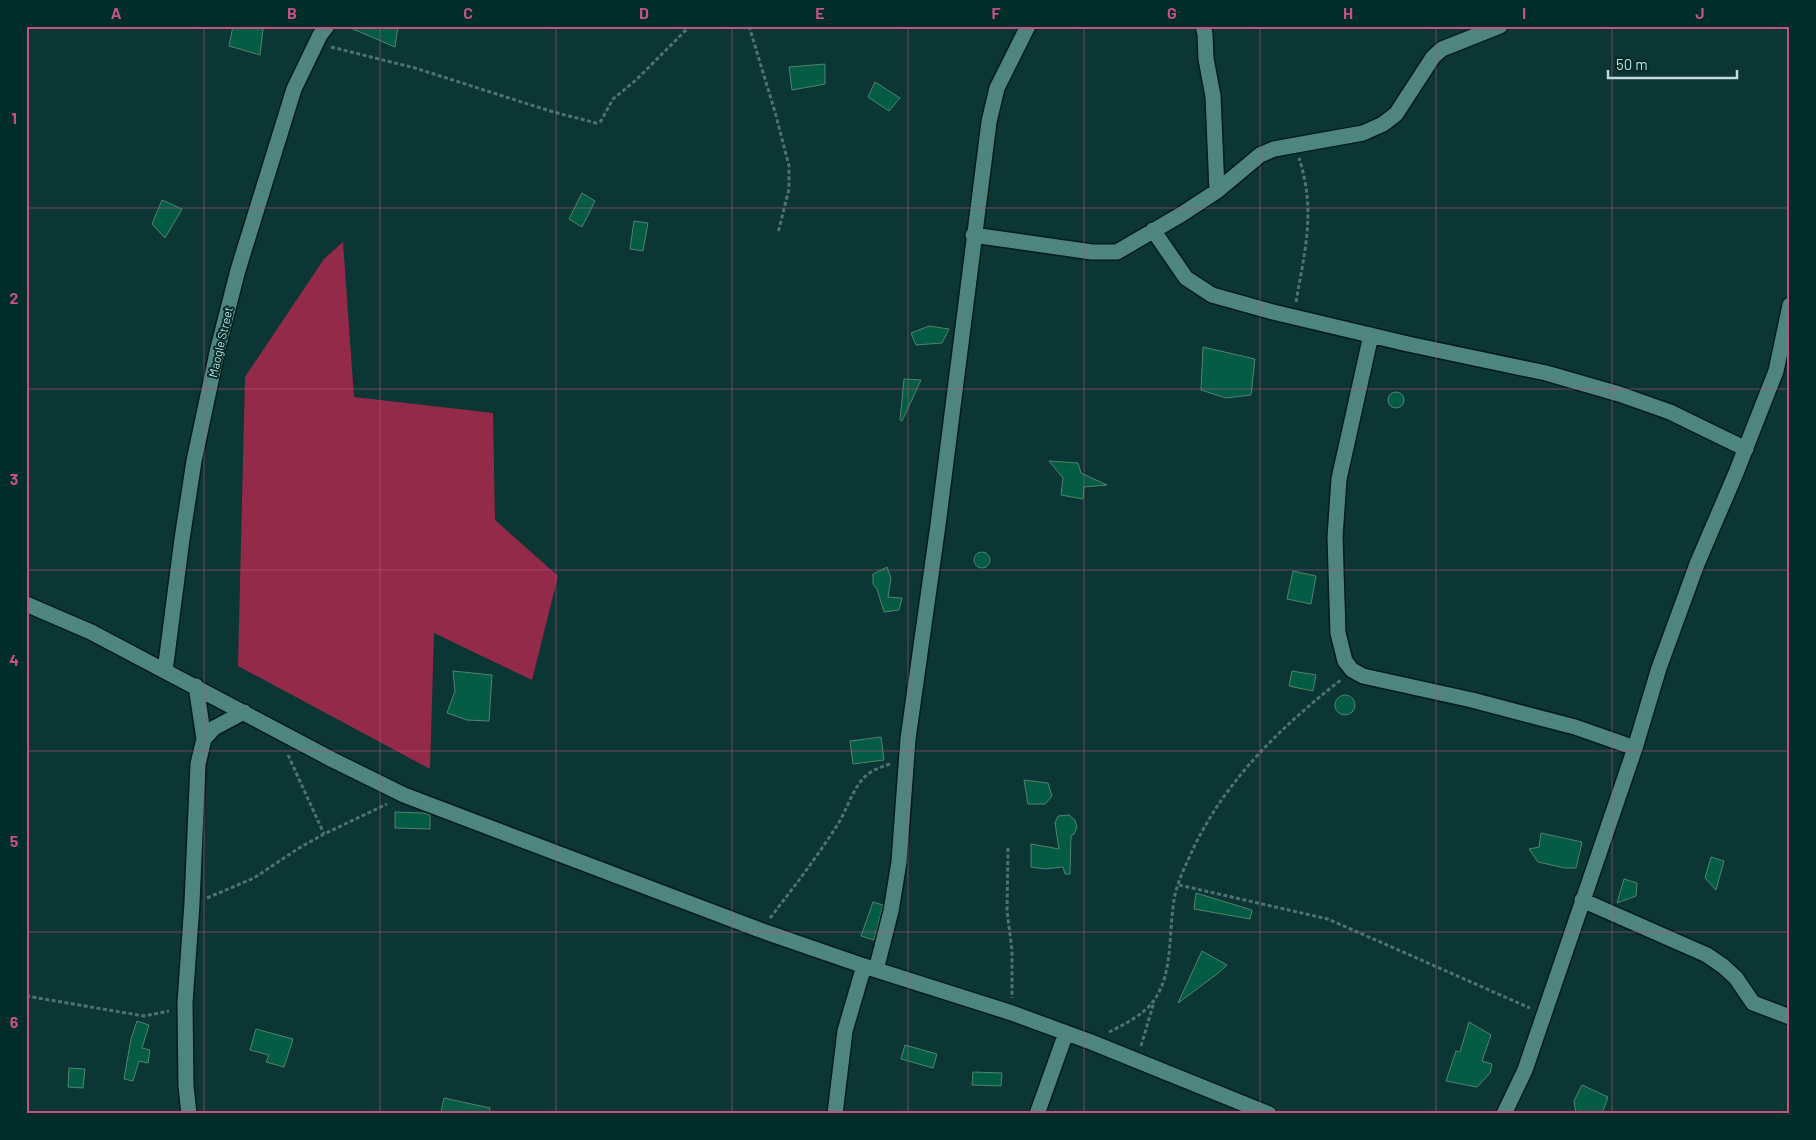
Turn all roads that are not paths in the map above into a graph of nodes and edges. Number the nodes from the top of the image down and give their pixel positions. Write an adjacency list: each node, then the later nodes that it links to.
1 (327, 26): 13 (street, Maogle Street)
2 (1028, 26): 7 (street)
3 (1203, 26): 5 (street)
4 (1500, 26): 5 (street)
5 (1217, 191): 6 (street)
6 (1153, 230): 7 (street); 9 (street)
7 (973, 235): 19 (street)
8 (1790, 305): 10 (street)
9 (1371, 335): 11 (street); 17 (street)
10 (1783, 373): 11 (street)
11 (1746, 449): 17 (street)
12 (26, 604): 13 (street)
13 (165, 671): 14 (street)
14 (196, 686): 15 (street); 16 (street)
15 (244, 712): 16 (street); 19 (street)
16 (204, 739): 22 (street)
17 (1635, 748): 18 (street)
18 (1582, 900): 20 (street); 26 (street)
19 (870, 968): 21 (street); 23 (street)
20 (1790, 1017)
21 (1066, 1033): 24 (street); 25 (street)
22 (189, 1114)
23 (835, 1114)
24 (1037, 1114)
25 (1269, 1114)
26 (1504, 1114)

